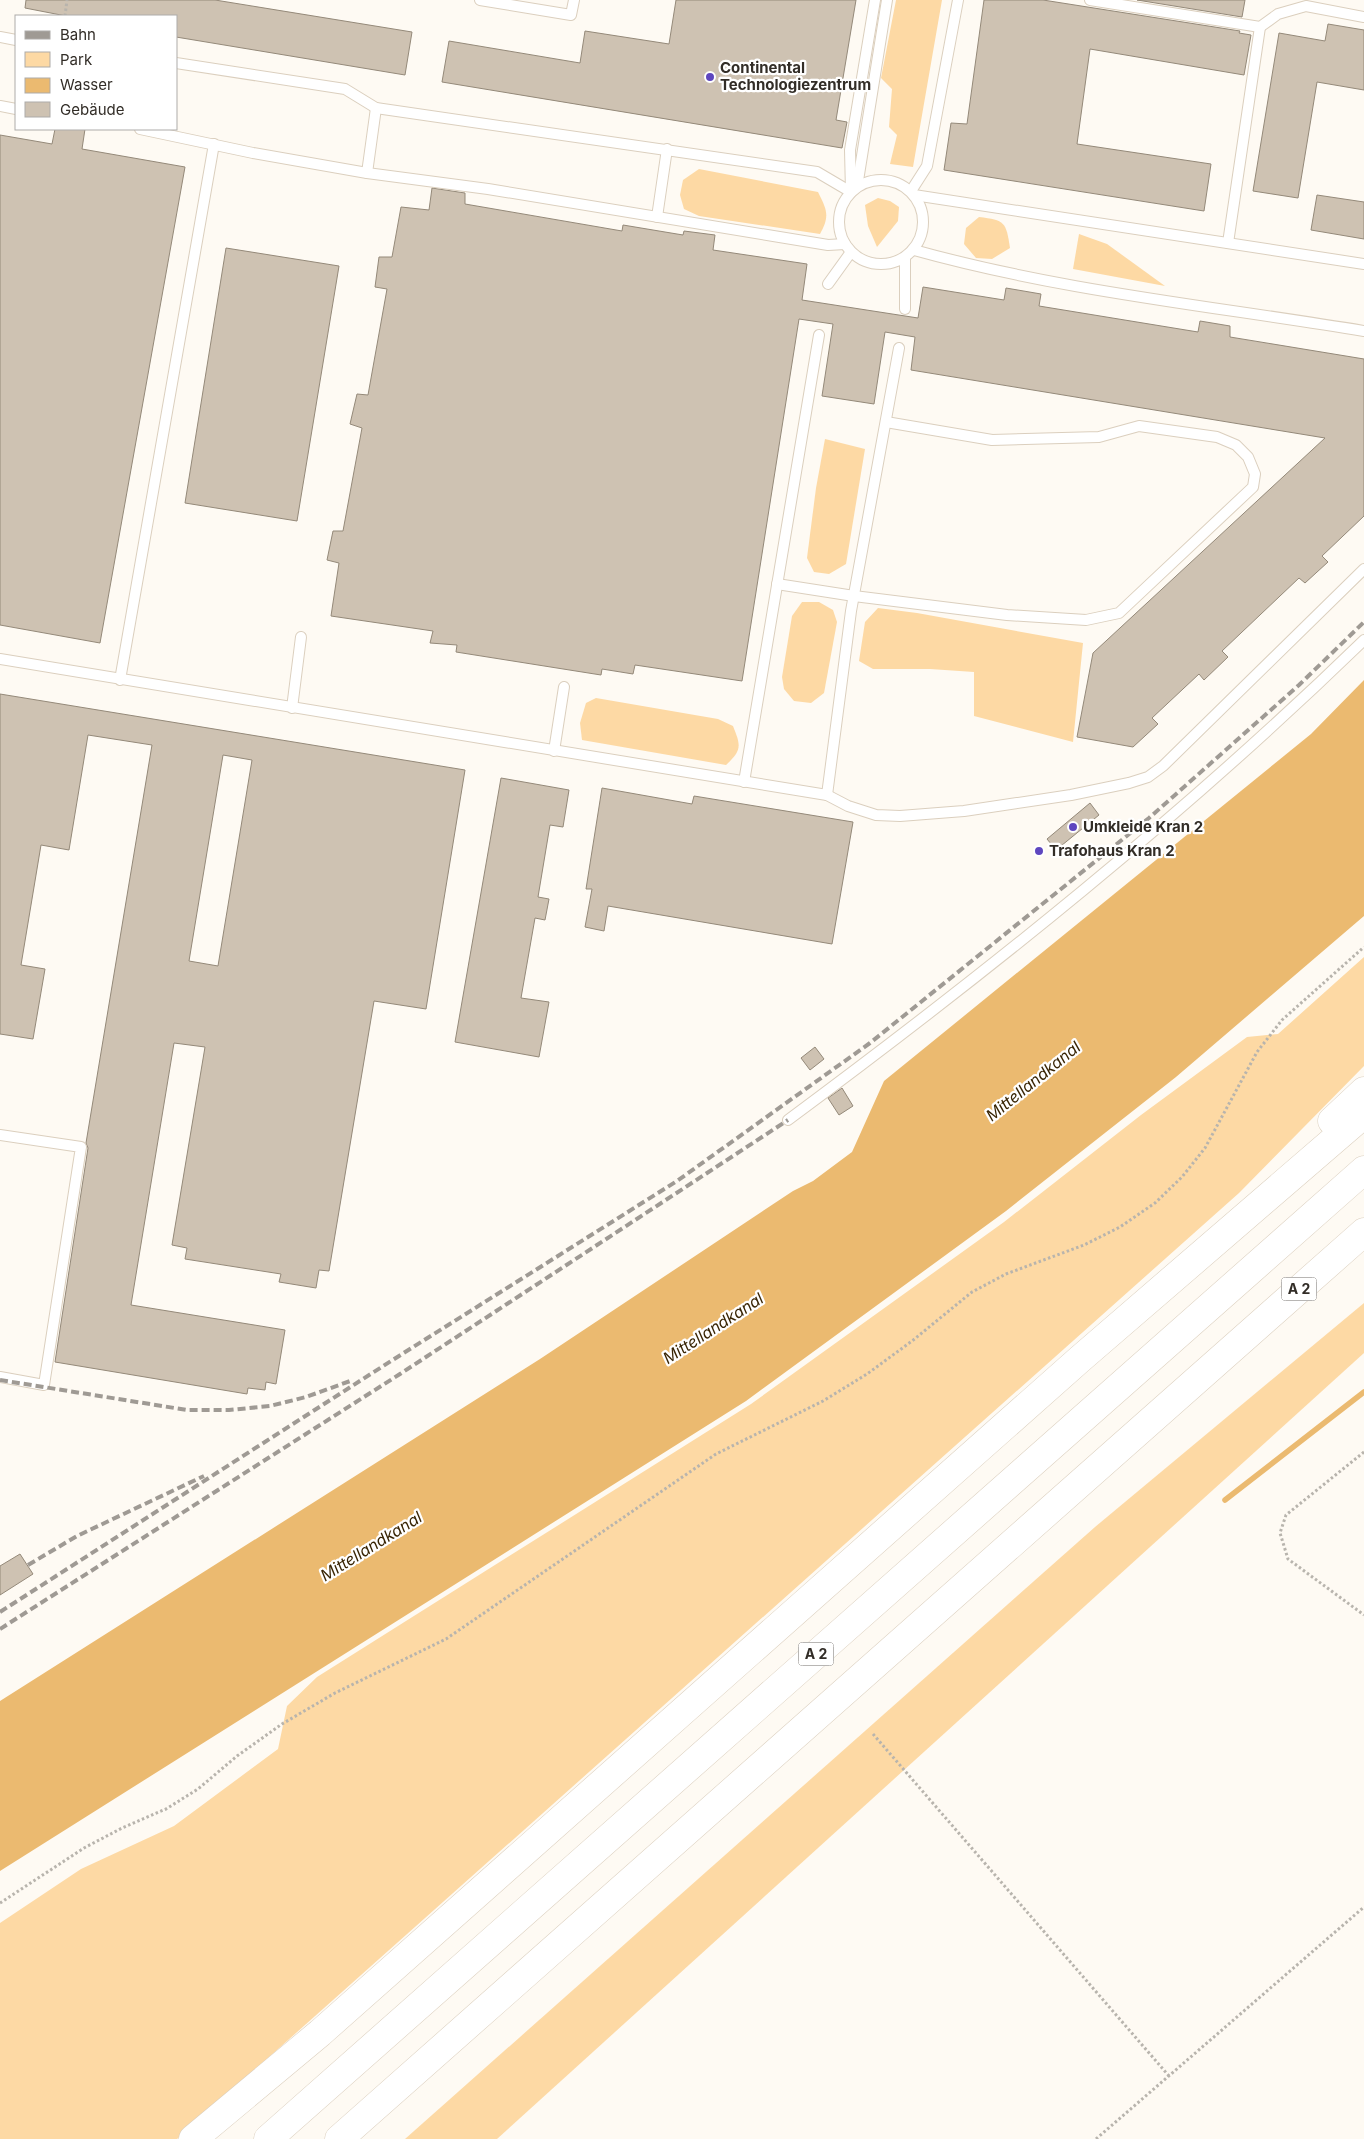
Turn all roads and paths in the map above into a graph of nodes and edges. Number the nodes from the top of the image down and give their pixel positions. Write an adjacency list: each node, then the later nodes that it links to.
1 (67, 0): 8 (path)
2 (480, 0): 3 (lane)
3 (574, 0)
4 (875, 0): 21 (lane)
5 (887, 0): 21 (lane)
6 (958, 0): 22 (lane)
7 (1090, 0): 10 (lane)
8 (65, 15)
9 (1364, 17): 10 (lane)
10 (1260, 28): 24 (lane)
11 (0, 37): 12 (lane)
12 (15, 40)
13 (178, 63): 15 (lane)
14 (0, 106): 16 (lane)
15 (376, 108): 19 (lane); 20 (lane)
16 (15, 109)
17 (145, 130): 18 (lane)
18 (214, 144): 20 (lane); 41 (lane)
19 (667, 149): 21 (lane); 23 (lane)
20 (366, 174): 23 (lane)
21 (854, 189): 22 (lane); 25 (lane)
22 (912, 193): 24 (lane); 26 (lane)
23 (657, 217): 25 (lane)
24 (1228, 243): 28 (lane)
25 (848, 248): 27 (lane); 29 (lane)
26 (914, 250): 27 (lane); 31 (lane)
27 (905, 258): 30 (lane)
28 (1364, 264)
29 (828, 284)
30 (905, 309)
31 (1364, 331)
32 (819, 335): 36 (lane)
33 (899, 348): 34 (lane)
34 (886, 422): 37 (lane); 37 (lane)
35 (1364, 569): 46 (lane)
36 (777, 584): 37 (lane); 45 (lane)
37 (854, 596): 46 (lane)
38 (301, 637): 43 (lane)
39 (1364, 640): 50 (lane)
40 (0, 659): 41 (lane)
41 (120, 680): 43 (lane)
42 (564, 687): 44 (lane)
43 (292, 708): 44 (lane)
44 (554, 751): 45 (lane)
45 (744, 782): 46 (lane)
46 (827, 795)
47 (1364, 947): 61 (path)
48 (1364, 1091): 55 (highway)
49 (1364, 1114): 55 (highway)
50 (788, 1120)
51 (0, 1135): 56 (lane)
52 (1364, 1170): 67 (highway, A 2)
53 (1364, 1232): 57 (highway, A 2)
54 (1364, 1257): 57 (highway)
55 (1080, 1359): 63 (highway)
56 (0, 1377)
57 (1155, 1416): 68 (highway, A 2)
58 (1364, 1452): 59 (path)
59 (1364, 1615)
60 (874, 1734): 64 (path)
61 (0, 1903)
62 (1364, 1907): 64 (path)
63 (320, 2034): 65 (highway); 66 (highway)
64 (1169, 2076): 69 (path)
65 (193, 2139)
66 (212, 2139)
67 (268, 2139)
68 (339, 2139)
69 (1096, 2139)

